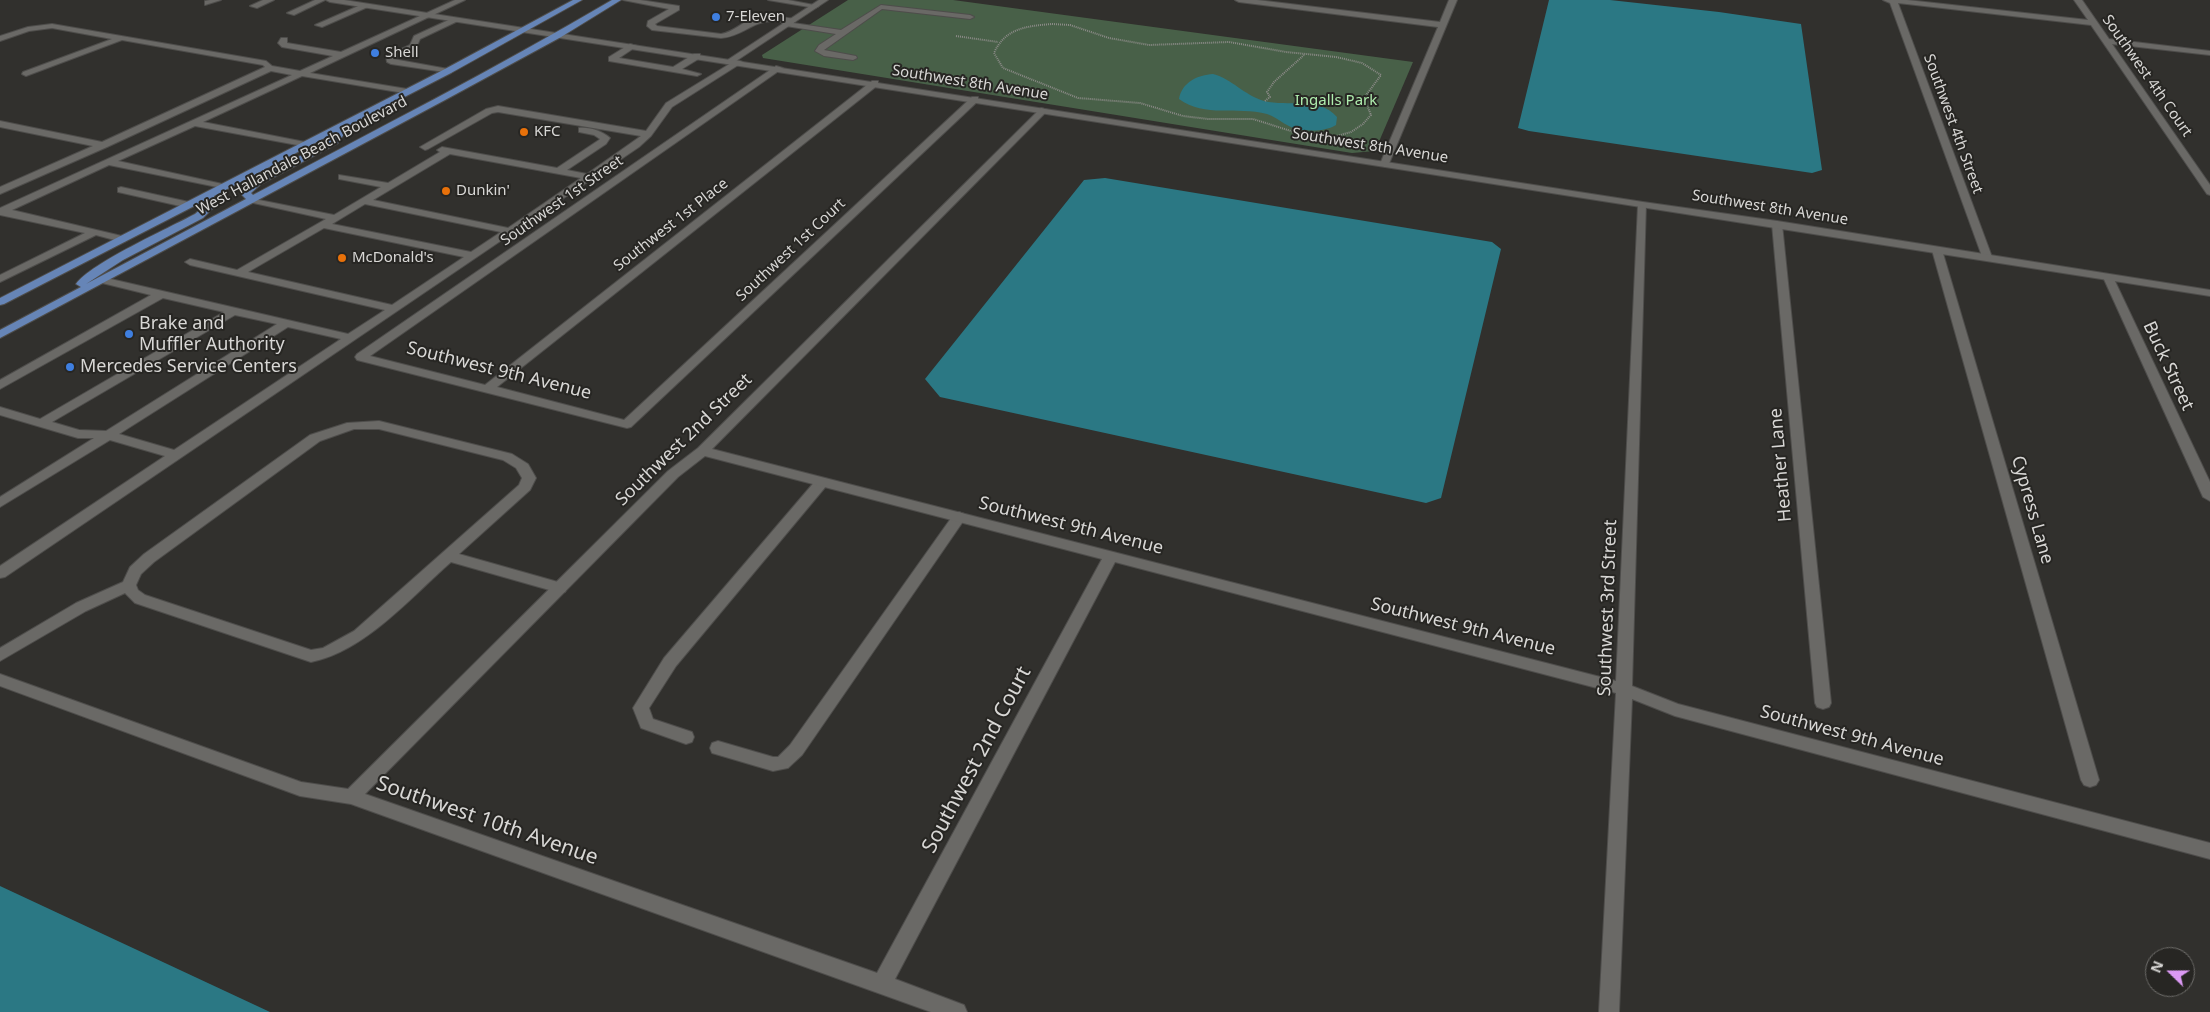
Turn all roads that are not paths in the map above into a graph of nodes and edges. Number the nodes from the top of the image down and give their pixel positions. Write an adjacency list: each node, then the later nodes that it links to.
1 (216, 0): 17 (street)
2 (270, 0): 19 (street)
3 (321, 0): 22 (street)
4 (330, 0): 16 (street, Southwest 8th Avenue)
5 (461, 0): 23 (street)
6 (578, 0): 30 (main road, West Hallandale Beach Boulevard)
7 (617, 0): 32 (main road, West Hallandale Beach Boulevard)
8 (627, 0): 18 (street)
9 (669, 0): 18 (street)
10 (772, 0): 21 (street)
11 (824, 0): 21 (street)
12 (1238, 0): 29 (street)
13 (1452, 0): 29 (street)
14 (1890, 0): 27 (street); 86 (street, Southwest 4th Street)
15 (2078, 0): 27 (street, Southwest 4th Court)
16 (349, 1): 20 (street, Southwest 8th Avenue)
17 (208, 3)
18 (661, 4): 26 (street)
19 (254, 6)
20 (366, 6): 23 (street, Southwest 8th Avenue); 28 (street)
21 (814, 6): 26 (street)
22 (292, 13)
23 (428, 15): 25 (street, Southwest 8th Avenue); 39 (street)
24 (970, 17): 31 (street)
25 (456, 20): 30 (street, Southwest 8th Avenue); 46 (street)
26 (789, 22): 31 (street); 42 (street)
27 (2094, 23): 36 (street, Southwest 4th Court)
28 (319, 25)
29 (1442, 25): 63 (street)
30 (525, 30): 32 (street, Southwest 8th Avenue); 46 (main road, West Hallandale Beach Boulevard)
31 (843, 32): 41 (street)
32 (558, 35): 37 (street, Southwest 8th Avenue); 73 (main road, West Hallandale Beach Boulevard)
33 (121, 38): 34 (street); 43 (street); 47 (street)
34 (0, 39)
35 (284, 40): 39 (street)
36 (2106, 41): 38 (street); 71 (street, Southwest 4th Court)
37 (633, 46): 40 (street, Southwest 8th Avenue); 45 (street)
38 (2210, 53)
39 (343, 54): 48 (street)
40 (697, 56): 42 (street, Southwest 8th Avenue); 45 (street)
41 (853, 58)
42 (735, 62): 44 (street, Southwest 8th Avenue); 58 (street)
43 (269, 68): 48 (street); 60 (street)
44 (779, 68): 50 (street, Southwest 8th Avenue); 101 (street, Southwest 1st Street)
45 (674, 70): 49 (street)
46 (448, 71): 51 (main road, West Hallandale Beach Boulevard)
47 (26, 74)
48 (301, 74): 51 (street); 55 (street)
49 (698, 74)
50 (875, 83): 52 (street, Southwest 8th Avenue); 103 (street, Southwest 1st Place)
51 (407, 92): 56 (main road, West Hallandale Beach Boulevard)
52 (975, 99): 53 (street, Southwest 8th Avenue); 106 (street, Southwest 1st Court)
53 (1044, 110): 63 (street, Southwest 8th Avenue); 108 (street, Southwest 2nd Street)
54 (487, 112): 58 (street); 61 (street); 64 (street)
55 (194, 123): 59 (street); 62 (street)
56 (347, 123): 59 (main road, West Hallandale Beach Boulevard); 73 (main road)
57 (0, 124): 60 (street)
58 (648, 134): 66 (street)
59 (305, 144): 68 (main road, West Hallandale Beach Boulevard)
60 (104, 145): 70 (street)
61 (449, 152): 64 (street); 67 (street)
62 (107, 162): 68 (street); 77 (street)
63 (1385, 164): 76 (street, Southwest 8th Avenue)
64 (558, 172): 66 (street)
65 (342, 177): 67 (street)
66 (589, 177): 81 (street)
67 (390, 186): 74 (street)
68 (224, 187): 72 (main road, West Hallandale Beach Boulevard)
69 (121, 190): 75 (street)
70 (0, 191)
71 (2210, 192)
72 (208, 195): 75 (main road, West Hallandale Beach Boulevard); 94 (main road)
73 (252, 200): 78 (lane); 91 (main road, West Hallandale Beach Boulevard)
74 (364, 201): 78 (street); 81 (street)
75 (189, 205): 83 (main road, West Hallandale Beach Boulevard)
76 (1642, 205): 79 (street, Southwest 8th Avenue); 121 (street, Southwest 3rd Street)
77 (1, 212): 82 (lane)
78 (335, 218): 80 (lane)
79 (1777, 224): 84 (street, Southwest 8th Avenue); 122 (street, Heather Lane)
80 (323, 225): 85 (street); 88 (lane)
81 (510, 231): 85 (street)
82 (95, 232): 83 (street); 90 (street)
83 (122, 239): 95 (main road, West Hallandale Beach Boulevard)
84 (1937, 250): 86 (street, Southwest 8th Avenue); 125 (street, Cypress Lane)
85 (473, 256): 96 (street)
86 (1987, 258): 89 (street, Southwest 8th Avenue)
87 (190, 262): 88 (street)
88 (239, 273): 96 (street)
89 (2108, 277): 92 (street, Southwest 8th Avenue); 111 (street, Buck Street)
90 (0, 279)
91 (102, 280): 93 (street); 94 (main road, West Hallandale Beach Boulevard)
92 (2210, 293)
93 (161, 294): 97 (street); 102 (street)
94 (72, 296): 99 (main road, West Hallandale Beach Boulevard)
95 (0, 302)
96 (395, 309): 100 (street)
97 (233, 311): 98 (street); 105 (street)
98 (287, 323): 100 (street); 107 (street)
99 (0, 335)
100 (350, 338): 109 (street)
101 (361, 357): 103 (street, Southwest 9th Avenue)
102 (0, 385)
103 (486, 390): 106 (street, Southwest 9th Avenue)
104 (0, 411): 105 (street)
105 (42, 423): 107 (street)
106 (627, 424)
107 (108, 435): 109 (street); 112 (street)
108 (703, 451): 110 (street, Southwest 9th Avenue); 118 (street, Southwest 2nd Street)
109 (177, 455): 116 (street)
110 (822, 482): 113 (street, Southwest 9th Avenue); 123 (street)
111 (2210, 497)
112 (0, 503)
113 (959, 517): 115 (street, Southwest 9th Avenue); 124 (street)
114 (448, 556): 117 (street); 117 (street); 118 (street)
115 (1111, 556): 121 (street, Southwest 9th Avenue); 128 (street, Southwest 2nd Court)
116 (0, 573)
117 (129, 585): 119 (street)
118 (560, 588): 126 (street, Southwest 2nd Street)
119 (0, 655)
120 (0, 680): 126 (street, Southwest 10th Avenue)
121 (1624, 689): 127 (street, Southwest 9th Avenue); 130 (street, Southwest 3rd Street)
122 (1823, 703)
123 (686, 737)
124 (718, 748)
125 (2090, 780)
126 (351, 797): 128 (street, Southwest 10th Avenue)
127 (2210, 851)
128 (882, 984): 129 (street, Southwest 10th Avenue)
129 (957, 1012)
130 (1609, 1012)

